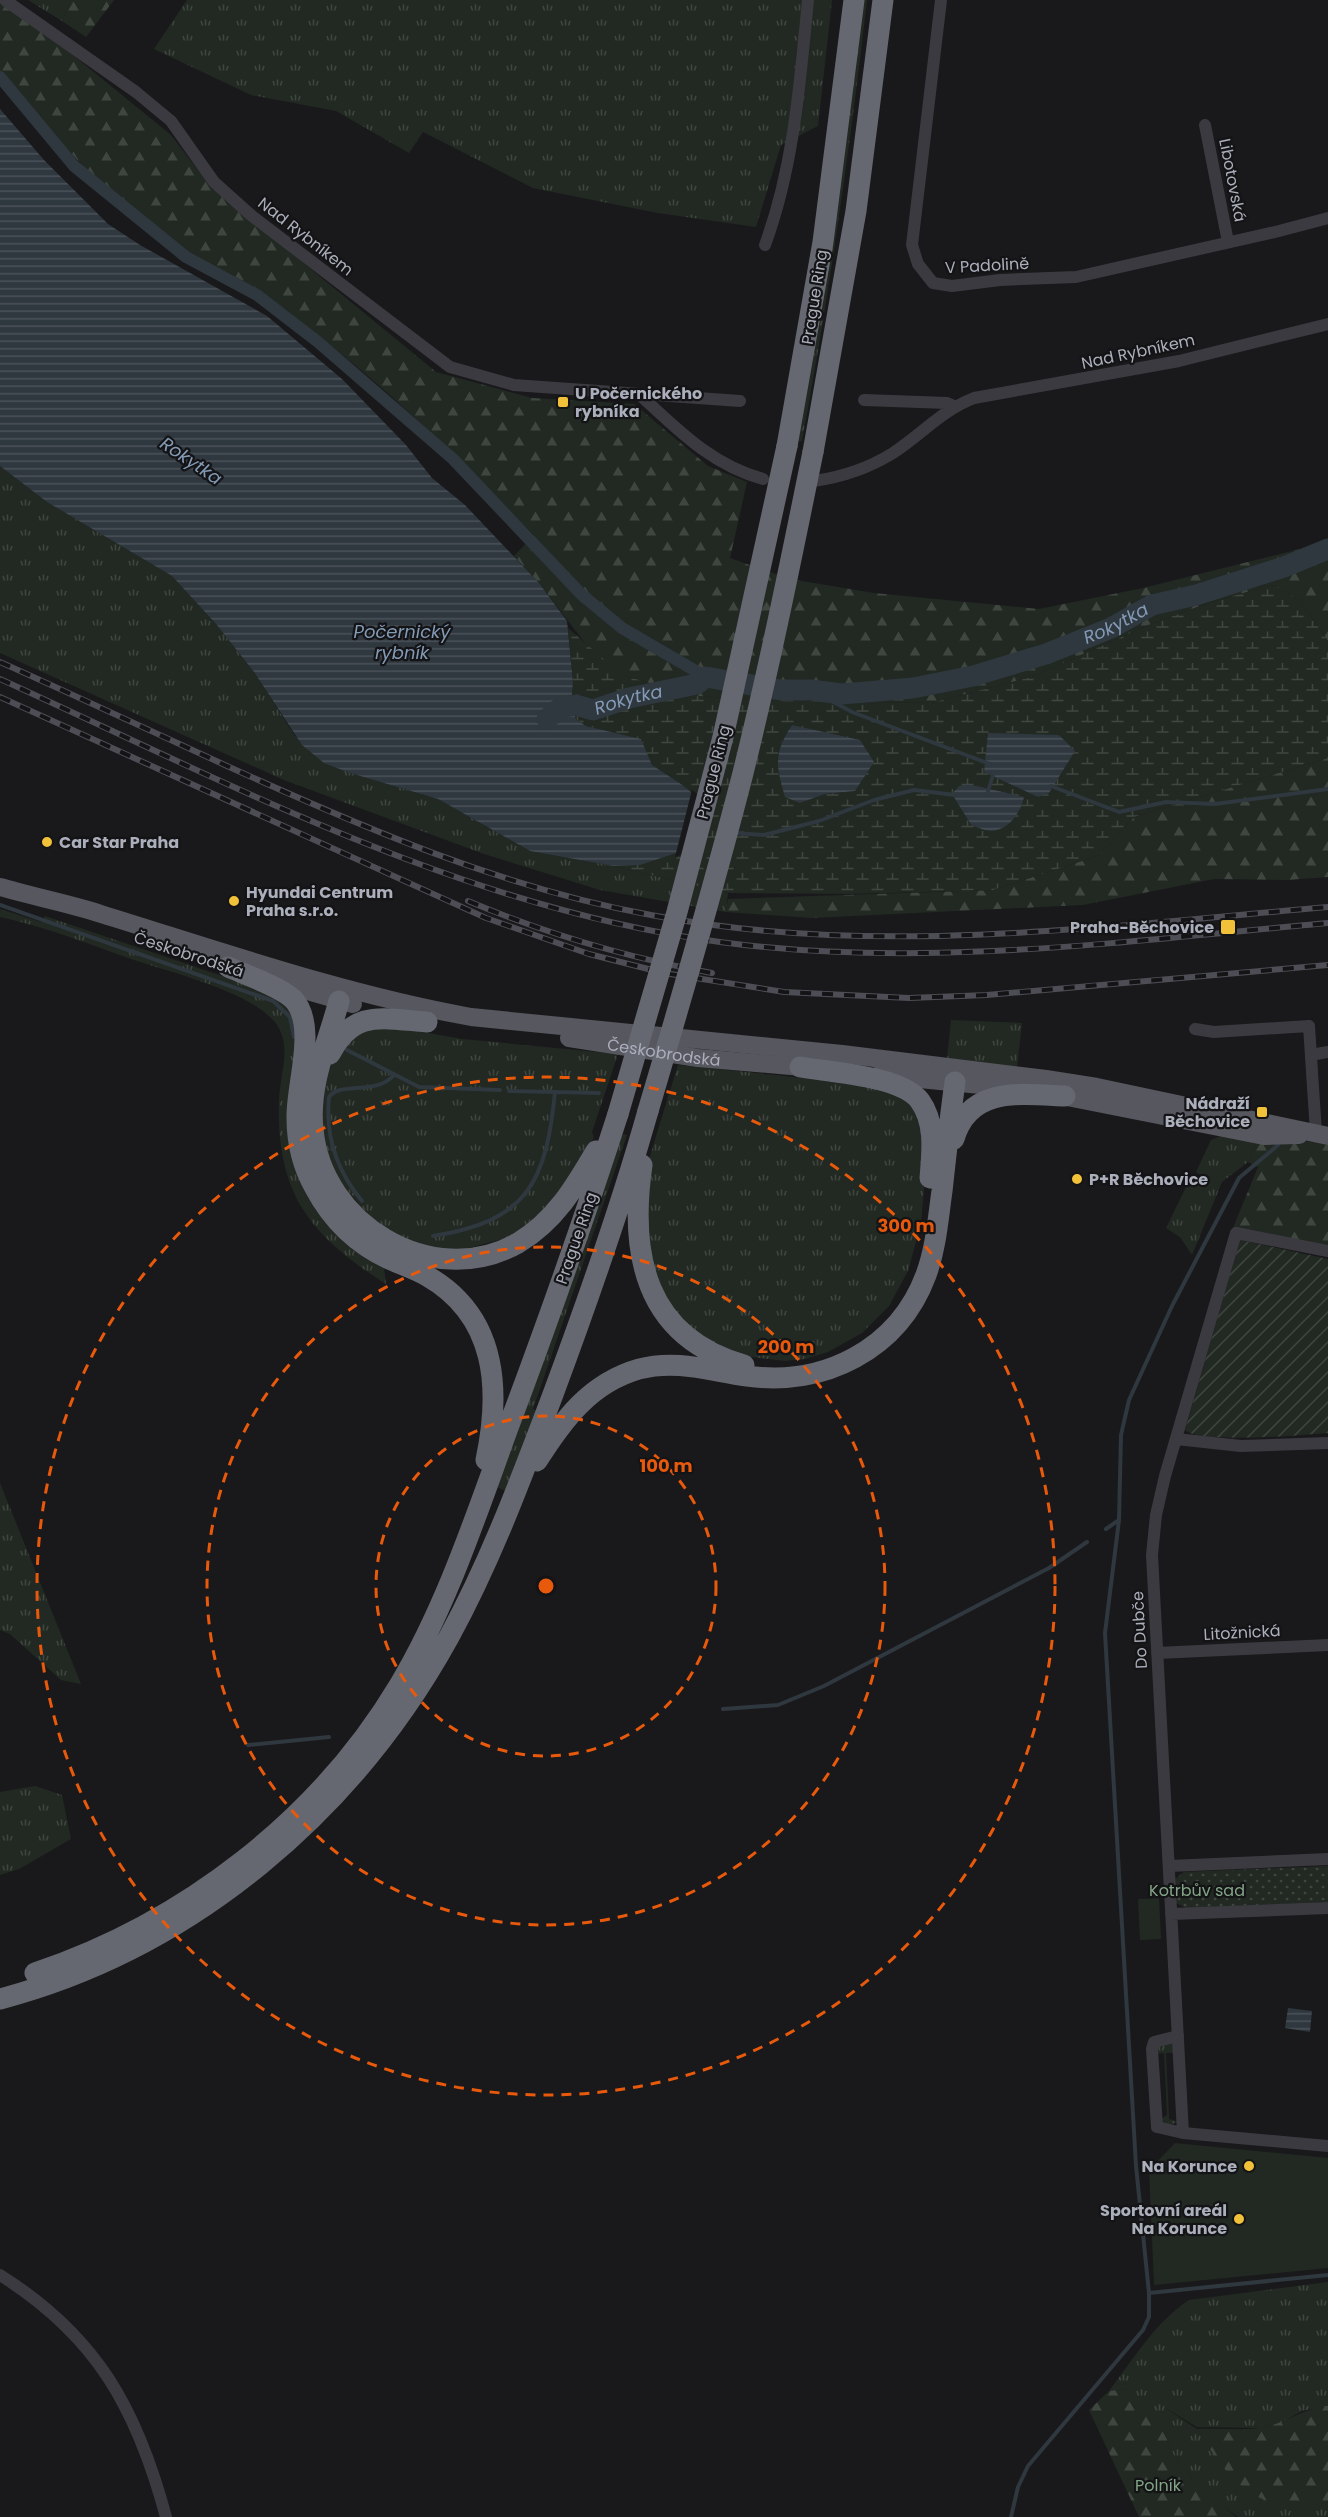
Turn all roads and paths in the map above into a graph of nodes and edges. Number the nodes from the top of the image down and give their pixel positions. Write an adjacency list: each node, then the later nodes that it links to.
1 (5, 0): 11 (street, Nad Rybníkem)
2 (808, 0): 9 (street)
3 (854, 0): 32 (highway, Prague Ring, bridge)
4 (883, 0): 33 (highway, Prague Ring, bridge)
5 (941, 0): 8 (street, V Padolině)
6 (1206, 124): 8 (street, Libotovská)
7 (1328, 218): 8 (street, V Padolině)
8 (1228, 242)
9 (765, 245)
10 (1328, 324): 15 (street, Nad Rybníkem)
11 (639, 394): 13 (street, Nad Rybníkem); 17 (street)
12 (864, 400): 14 (street, Nad Rybníkem)
13 (740, 401)
14 (920, 402): 15 (street, Nad Rybníkem); 16 (street)
15 (954, 406): 16 (street, Nad Rybníkem)
16 (928, 424): 18 (street, Nad Rybníkem)
17 (763, 479)
18 (814, 481)
19 (0, 886): 20 (main road, Českobrodská)
20 (27, 895): 21 (main road, Českobrodská); 22 (main road, Českobrodská)
21 (228, 967): 22 (main road, Českobrodská); 31 (highway)
22 (334, 993): 23 (main road, Českobrodská); 28 (main road, Českobrodská); 30 (highway); 31 (highway)
23 (427, 1022): 27 (main road, Českobrodská); 30 (highway)
24 (1195, 1029): 26 (street)
25 (1328, 1052): 26 (street)
26 (1311, 1055): 34 (street)
27 (800, 1067): 28 (main road, Českobrodská); 36 (highway)
28 (950, 1075): 29 (main road, Českobrodská); 34 (main road, Českobrodská); 35 (highway); 36 (highway)
29 (1065, 1096): 34 (main road, Českobrodská); 35 (highway)
30 (312, 1099): 32 (highway)
31 (297, 1116): 41 (highway)
32 (615, 1122): 41 (highway, Prague Ring)
33 (644, 1133): 36 (highway); 40 (highway, Prague Ring)
34 (1322, 1135)
35 (942, 1186): 40 (highway)
36 (925, 1241)
37 (1328, 1251): 38 (street, Do Dubče)
38 (1176, 1439): 39 (street); 43 (street, Do Dubče)
39 (1328, 1443)
40 (513, 1500): 48 (highway)
41 (474, 1520): 48 (highway)
42 (1328, 1645): 43 (street, Litožnická)
43 (1157, 1653): 45 (street, Do Dubče)
44 (1328, 1859): 45 (street)
45 (1168, 1866): 47 (street, Do Dubče)
46 (1328, 1908): 47 (street)
47 (1171, 1914): 52 (street, Do Dubče)
48 (151, 1930): 49 (highway)
49 (124, 1945): 50 (highway); 51 (highway)
50 (0, 1984)
51 (0, 1999)
52 (1178, 2036): 53 (street, Do Dubče); 53 (street)
53 (1183, 2133): 54 (street)
54 (1328, 2146)
55 (0, 2275): 56 (street)
56 (166, 2517)

